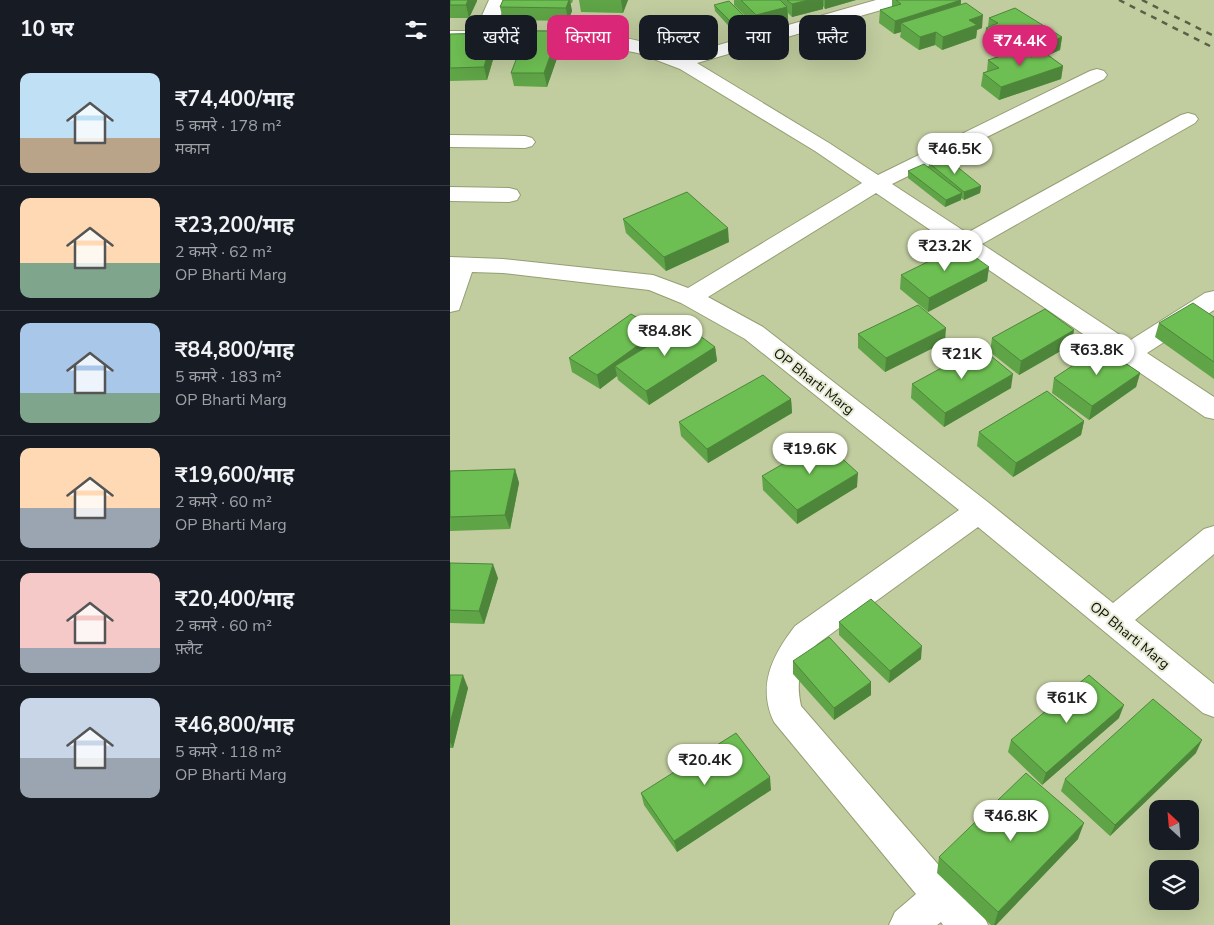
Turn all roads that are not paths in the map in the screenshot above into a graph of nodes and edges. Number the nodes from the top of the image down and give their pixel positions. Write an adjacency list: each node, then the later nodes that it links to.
1 (498, 0): 3 (street)
2 (889, 2): 7 (street)
3 (492, 15)
4 (450, 37): 5 (street)
5 (465, 37)
6 (537, 37): 7 (street)
7 (679, 62): 12 (street)
8 (1097, 75): 12 (street)
9 (1188, 119): 15 (street)
10 (450, 141): 11 (street)
11 (525, 142)
12 (876, 184): 15 (street); 17 (street)
13 (450, 194): 14 (street)
14 (510, 195)
15 (965, 244): 20 (street)
16 (456, 264): 17 (street, OP Bharti Marg); 19 (street)
17 (690, 297): 22 (street, OP Bharti Marg)
18 (1214, 299): 20 (street)
19 (450, 304)
20 (1129, 352): 21 (street)
21 (1214, 410)
22 (979, 511): 24 (street, OP Bharti Marg); 26 (street)
23 (1214, 537): 24 (street)
24 (1113, 622): 25 (street, OP Bharti Marg)
25 (1214, 704)
26 (942, 897): 27 (street); 28 (street)
27 (908, 925)
28 (970, 925)

